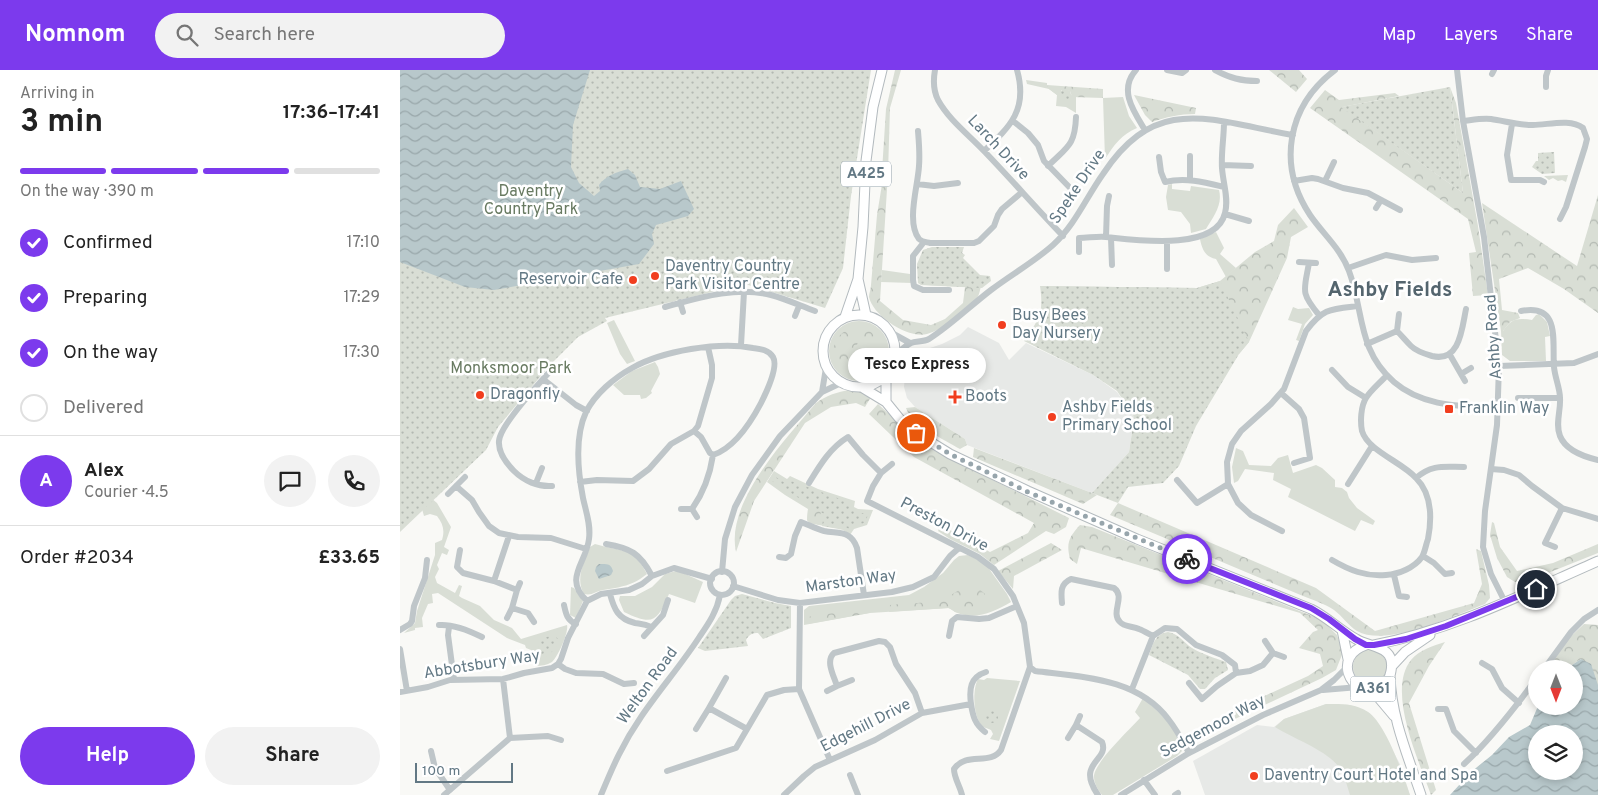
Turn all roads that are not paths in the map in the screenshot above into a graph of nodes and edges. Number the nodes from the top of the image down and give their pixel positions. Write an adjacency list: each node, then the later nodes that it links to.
1 (882, 70): 54 (main road, A425)
2 (935, 70): 21 (street, Larch Drive)
3 (1017, 70): 14 (street)
4 (1136, 70): 18 (street)
5 (1167, 70): 6 (street)
6 (1186, 70)
7 (1215, 70): 11 (street)
8 (1457, 70): 15 (street, Ashby Road)
9 (1548, 70): 12 (street)
10 (1332, 71): 20 (street)
11 (1257, 81)
12 (1546, 87)
13 (1076, 117): 26 (street)
14 (1013, 121): 21 (street); 26 (street)
15 (1463, 121): 17 (street); 80 (street, Ashby Road)
16 (1224, 122): 18 (street, Speke Drive); 20 (street, Speke Drive); 25 (street)
17 (1512, 124): 31 (street); 42 (street)
18 (1145, 130): 44 (street, Speke Drive)
19 (918, 132): 33 (street)
20 (1293, 134): 29 (street)
21 (984, 151): 35 (street, Larch Drive)
22 (1190, 156): 28 (street)
23 (1159, 157): 28 (street)
24 (1334, 162): 30 (street)
25 (1222, 165): 27 (street); 34 (street)
26 (1048, 166): 36 (street)
27 (1251, 166)
28 (1190, 179): 34 (street)
29 (1294, 181): 30 (street); 52 (street)
30 (1325, 181): 38 (street)
31 (1544, 182)
32 (958, 183): 33 (street)
33 (917, 184): 47 (street)
34 (1224, 187): 41 (street)
35 (1021, 193): 44 (street, Larch Drive); 47 (street)
36 (1076, 194)
37 (1109, 196): 45 (street)
38 (1381, 200): 39 (street); 40 (street)
39 (1376, 208)
40 (1400, 210)
41 (1225, 214): 43 (street); 46 (street)
42 (1560, 219)
43 (1249, 221)
44 (1063, 236): 72 (street, Speke Drive)
45 (1108, 237): 46 (street); 48 (street); 51 (street)
46 (1167, 241): 53 (street)
47 (924, 242): 55 (street)
48 (1079, 252)
49 (1436, 258): 52 (street)
50 (1299, 262): 67 (street)
51 (1112, 265)
52 (1348, 268): 59 (street)
53 (1167, 269)
54 (858, 280): 66 (main road, A425); 69 (main road, A425)
55 (949, 290)
56 (744, 292): 57 (street); 58 (street); 74 (street)
57 (680, 302): 60 (street); 64 (street)
58 (800, 306): 63 (street); 68 (street)
59 (1358, 306): 67 (street); 73 (street)
60 (665, 307)
61 (1466, 309): 77 (street)
62 (1521, 310): 79 (street)
63 (815, 311)
64 (683, 312)
65 (1399, 314): 71 (street)
66 (866, 315): 69 (main road); 70 (main road)
67 (1319, 315): 93 (street)
68 (795, 316)
69 (845, 317): 82 (main road)
70 (890, 332): 72 (street); 76 (main road)
71 (1397, 332): 73 (street); 77 (street)
72 (910, 343): 76 (street, Speke Drive)
73 (1367, 344): 87 (street)
74 (741, 345): 75 (street); 102 (street)
75 (708, 346): 99 (street); 100 (street)
76 (895, 354): 86 (main road)
77 (1450, 354): 85 (street)
78 (1598, 354): 79 (street)
79 (1554, 363): 80 (street); 96 (street)
80 (1499, 366): 98 (street, Ashby Road)
81 (554, 367): 88 (street)
82 (826, 368): 90 (main road); 92 (street)
83 (1471, 368): 85 (street)
84 (1332, 370): 94 (street)
85 (1461, 374): 89 (street)
86 (886, 375): 91 (main road); 97 (main road)
87 (1387, 376): 94 (street); 98 (street)
88 (543, 379): 99 (street); 115 (street)
89 (1465, 381)
90 (841, 383): 91 (main road); 92 (street)
91 (863, 388): 97 (main road)
92 (822, 392): 138 (street)
93 (1281, 394): 104 (street); 116 (street)
94 (1366, 398): 101 (street)
95 (1518, 398): 96 (street)
96 (1560, 398): 103 (street)
97 (886, 402): 168 (main road)
98 (1498, 408): 108 (street, Ashby Road)
99 (587, 411): 113 (street)
100 (694, 431): 102 (street); 113 (street)
101 (1372, 446): 111 (street); 117 (street)
102 (713, 455): 123 (street)
103 (1598, 460)
104 (1294, 463)
105 (892, 464): 109 (street)
106 (1464, 467): 111 (street)
107 (542, 468): 115 (street)
108 (1491, 469): 121 (street); 153 (street, Ashby Road)
109 (881, 473): 114 (street); 130 (street, Preston Drive)
110 (465, 477): 118 (street)
111 (1416, 478): 133 (street)
112 (1176, 480): 116 (street)
113 (580, 482): 131 (street)
114 (809, 482)
115 (536, 483): 119 (street)
116 (1228, 484): 126 (street)
117 (1348, 484)
118 (456, 486): 120 (street); 127 (street)
119 (552, 486)
120 (448, 494)
121 (1562, 508): 125 (street); 129 (street)
122 (680, 509): 123 (street)
123 (692, 509): 124 (street)
124 (697, 517)
125 (1598, 520)
126 (1282, 531)
127 (509, 536): 131 (street); 143 (street)
128 (606, 544): 141 (street)
129 (1555, 547)
130 (959, 548): 149 (street, Marston Way); 157 (street, Preston Drive)
131 (586, 549): 152 (street)
132 (460, 550): 143 (street)
133 (1422, 556): 139 (street); 140 (street)
134 (779, 557): 149 (street)
135 (427, 560): 167 (street)
136 (1332, 560): 140 (street)
137 (1598, 561): 153 (main road, A361)
138 (722, 572): 142 (street); 145 (street)
139 (1452, 573)
140 (1394, 575): 150 (street)
141 (652, 576): 142 (street); 147 (street)
142 (712, 579): 148 (street)
143 (494, 581): 146 (street)
144 (520, 583): 146 (street)
145 (734, 586): 148 (street); 154 (street, Marston Way)
146 (518, 590): 158 (street)
147 (610, 594): 152 (street); 166 (street)
148 (720, 595): 224 (street, Welton Road)
149 (864, 596): 154 (street, Marston Way)
150 (1407, 597)
151 (668, 600): 166 (street)
152 (587, 601): 162 (street, Abbotsbury Way)
153 (1505, 602): 164 (main road, A361)
154 (800, 603): 194 (street)
155 (1062, 603): 171 (street)
156 (564, 605): 162 (street)
157 (1017, 606): 170 (street); 182 (street, Preston Drive)
158 (512, 608): 160 (street); 161 (street)
159 (1598, 610): 178 (street)
160 (507, 618)
161 (534, 622)
162 (576, 624): 180 (street, Abbotsbury Way)
163 (439, 625): 165 (street)
164 (1446, 626): 174 (main road, A361); 183 (main road, A361)
165 (449, 627): 172 (street); 188 (street)
166 (650, 627): 169 (street)
167 (400, 630)
168 (1342, 630): 174 (main road); 179 (main road)
169 (644, 636)
170 (949, 636)
171 (1154, 636): 185 (street); 195 (street)
172 (482, 637)
173 (1265, 641): 176 (street)
174 (1370, 645): 179 (main road, A361); 183 (main road, A361)
175 (400, 649): 198 (street)
176 (1273, 653): 177 (street); 185 (street)
177 (1284, 657)
178 (1551, 660)
179 (1348, 663): 193 (main road, A361); 196 (street, Sedgemoor Way)
180 (558, 664): 187 (street, Abbotsbury Way); 191 (street)
181 (1482, 664): 200 (street)
182 (1030, 667): 195 (street); 227 (street, Preston Drive)
183 (1391, 670): 193 (main road, A361); 206 (main road, A361)
184 (986, 672): 201 (street)
185 (1236, 673): 190 (street)
186 (726, 678): 202 (street)
187 (503, 679): 188 (street, Abbotsbury Way); 211 (street)
188 (454, 680): 198 (street, Abbotsbury Way)
189 (852, 680): 192 (street)
190 (1189, 682)
191 (634, 683)
192 (837, 686): 199 (street); 204 (street)
193 (1363, 688): 196 (street, Sedgemoor Way); 206 (main road, A361)
194 (799, 689): 209 (street); 217 (street)
195 (1132, 689): 215 (street)
196 (1321, 690): 215 (street, Sedgemoor Way)
197 (1528, 690): 200 (street)
198 (404, 691)
199 (827, 691)
200 (1518, 703): 216 (street)
201 (971, 704): 204 (street, Edgehill Drive); 210 (street)
202 (710, 708): 208 (street); 209 (street)
203 (1438, 709): 216 (street)
204 (922, 713): 217 (street, Edgehill Drive)
205 (1080, 716): 207 (street)
206 (1394, 716): 231 (main road, A361)
207 (1076, 725): 212 (street); 228 (street)
208 (696, 729)
209 (747, 730): 219 (street)
210 (985, 732)
211 (510, 738): 213 (street); 222 (street)
212 (1068, 738)
213 (561, 740)
214 (431, 752): 222 (street)
215 (1189, 753): 221 (street, Sedgemoor Way)
216 (1476, 753): 218 (street)
217 (830, 760): 225 (street, Edgehill Drive)
218 (1464, 764)
219 (665, 772)
220 (850, 775): 226 (street)
221 (1144, 780): 229 (street, Sedgemoor Way); 230 (street)
222 (450, 790): 223 (street)
223 (444, 795)
224 (601, 795)
225 (784, 795)
226 (858, 795)
227 (962, 795)
228 (1098, 795)
229 (1120, 795)
230 (1155, 795)
231 (1421, 795)

